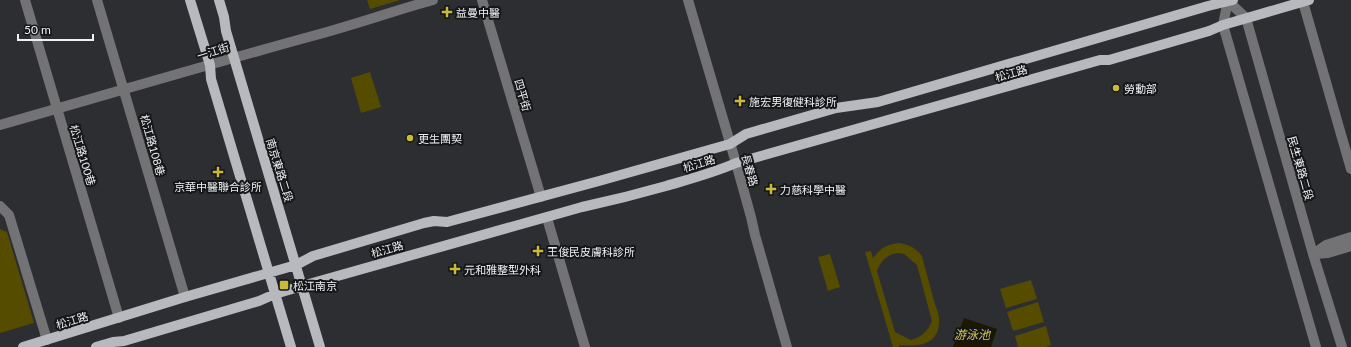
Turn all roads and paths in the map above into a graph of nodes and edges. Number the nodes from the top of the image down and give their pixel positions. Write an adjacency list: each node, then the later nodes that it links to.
1 (25, 0): 15 (street, 松江路100巷)
2 (97, 0): 14 (street, 松江路108巷)
3 (190, 0): 13 (main road)
4 (220, 0): 12 (main road, 南京東路二段)
5 (432, 0): 12 (street, 一江街)
6 (482, 0): 20 (street, 四平街)
7 (688, 0): 17 (street, 長春路)
8 (1230, 0): 10 (street); 11 (street); 17 (main road, 松江路)
9 (1306, 1): 10 (main road, 松江路); 19 (street)
10 (1246, 18): 11 (main road, 松江路); 26 (street, 民生東路二段)
11 (1223, 25): 18 (main road, 松江路); 41 (street)
12 (234, 57): 13 (street, 一江街); 27 (main road, 南京東路二段)
13 (210, 65): 14 (street, 一江街); 28 (main road)
14 (124, 90): 15 (street, 一江街); 31 (street, 松江路108巷)
15 (57, 109): 16 (street, 一江街); 32 (street, 松江路100巷)
16 (0, 125)
17 (730, 144): 18 (street, 長春路); 20 (main road, 松江路)
18 (736, 163): 23 (main road, 松江路); 40 (street, 長春路)
19 (1351, 169)
20 (540, 197): 27 (main road, 松江路)
21 (0, 206): 22 (street)
22 (5, 216): 33 (street)
23 (547, 218): 29 (main road, 松江路); 39 (street)
24 (1351, 237): 26 (street)
25 (1351, 246): 26 (street)
26 (1313, 254): 42 (street, 民生東路二段)
27 (296, 265): 28 (main road, 松江路); 29 (main road, 南京東路二段)
28 (269, 273): 30 (main road); 31 (main road, 松江路)
29 (302, 286): 30 (main road, 松江路); 38 (main road, 南京東路二段)
30 (275, 294): 34 (main road, 松江路); 37 (main road)
31 (185, 297): 32 (main road, 松江路)
32 (119, 318): 33 (main road, 松江路)
33 (47, 340): 35 (main road, 松江路)
34 (125, 344): 36 (main road, 松江路)
35 (23, 347)
36 (96, 347)
37 (291, 347)
38 (320, 347)
39 (585, 347)
40 (787, 347)
41 (1316, 347)
42 (1342, 347)

